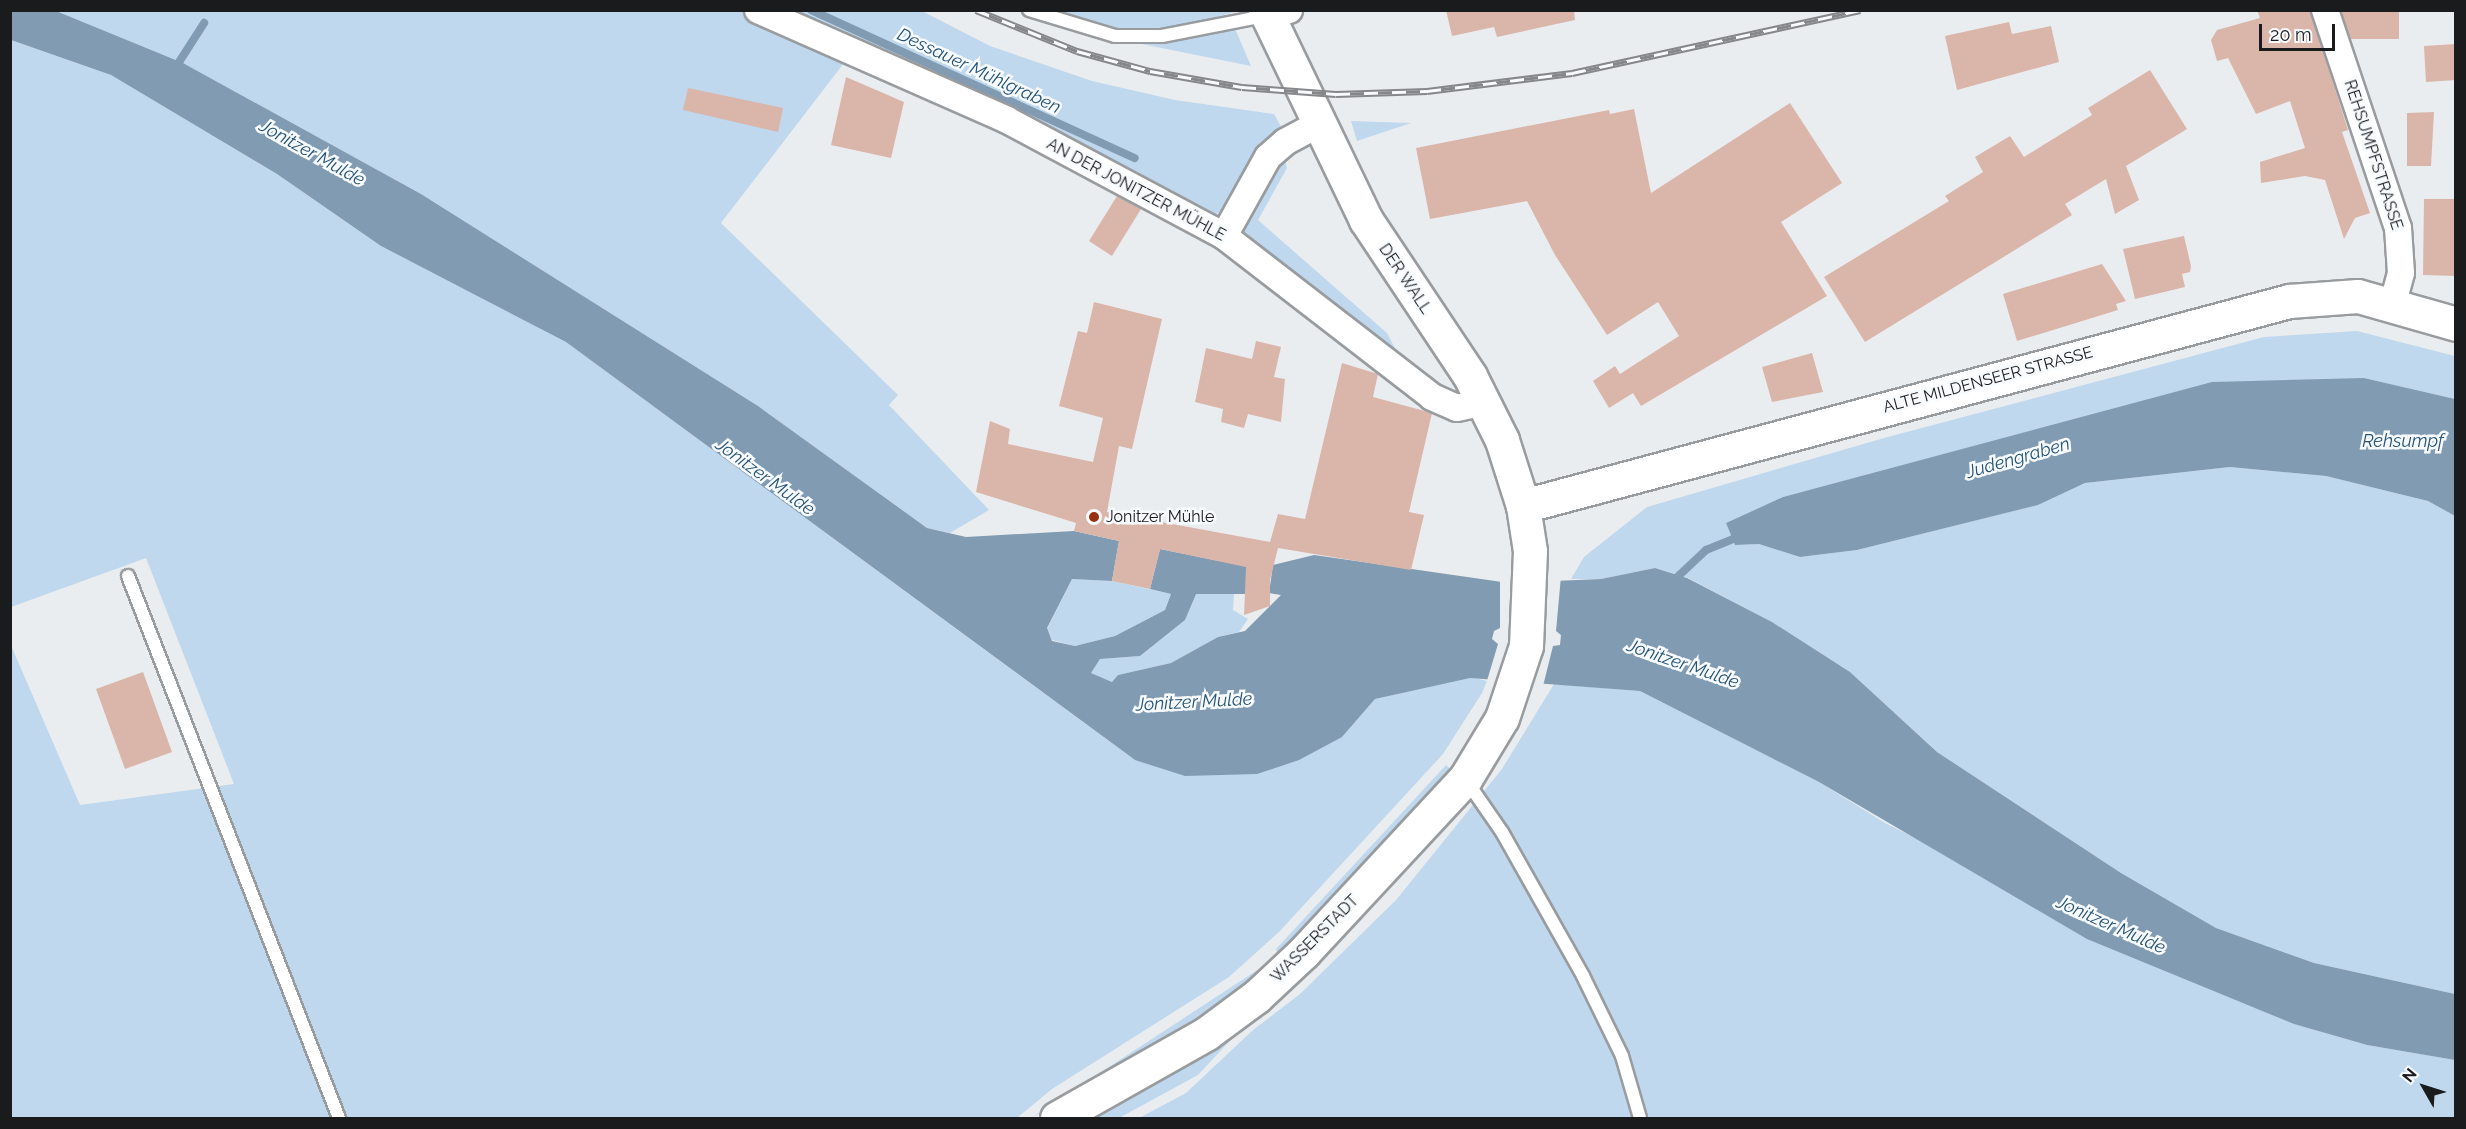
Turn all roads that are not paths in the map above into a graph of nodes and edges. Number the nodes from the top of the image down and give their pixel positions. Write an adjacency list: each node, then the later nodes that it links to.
1 (758, 10): 6 (street, AN DER JONITZER MÜHLE)
2 (1029, 10): 4 (lane)
3 (2325, 10): 7 (street, REHSUMPFSTRASSE)
4 (1274, 12): 5 (main road, DER WALL)
5 (1317, 125): 6 (street); 9 (main road, DER WALL)
6 (1224, 236): 9 (street, AN DER JONITZER MÜHLE)
7 (2392, 303): 8 (main road, ALTE MILDENSEER STRASSE); 10 (main road, ALTE MILDENSEER STRASSE)
8 (2456, 324)
9 (1485, 402): 10 (main road, DER WALL)
10 (1523, 506): 12 (main road, DER WALL)
11 (128, 576): 14 (lane)
12 (1511, 695): 13 (main road, WASSERSTADT)
13 (1465, 779): 15 (main road, WASSERSTADT); 16 (lane)
14 (339, 1119)
15 (1057, 1119)
16 (1640, 1119)

